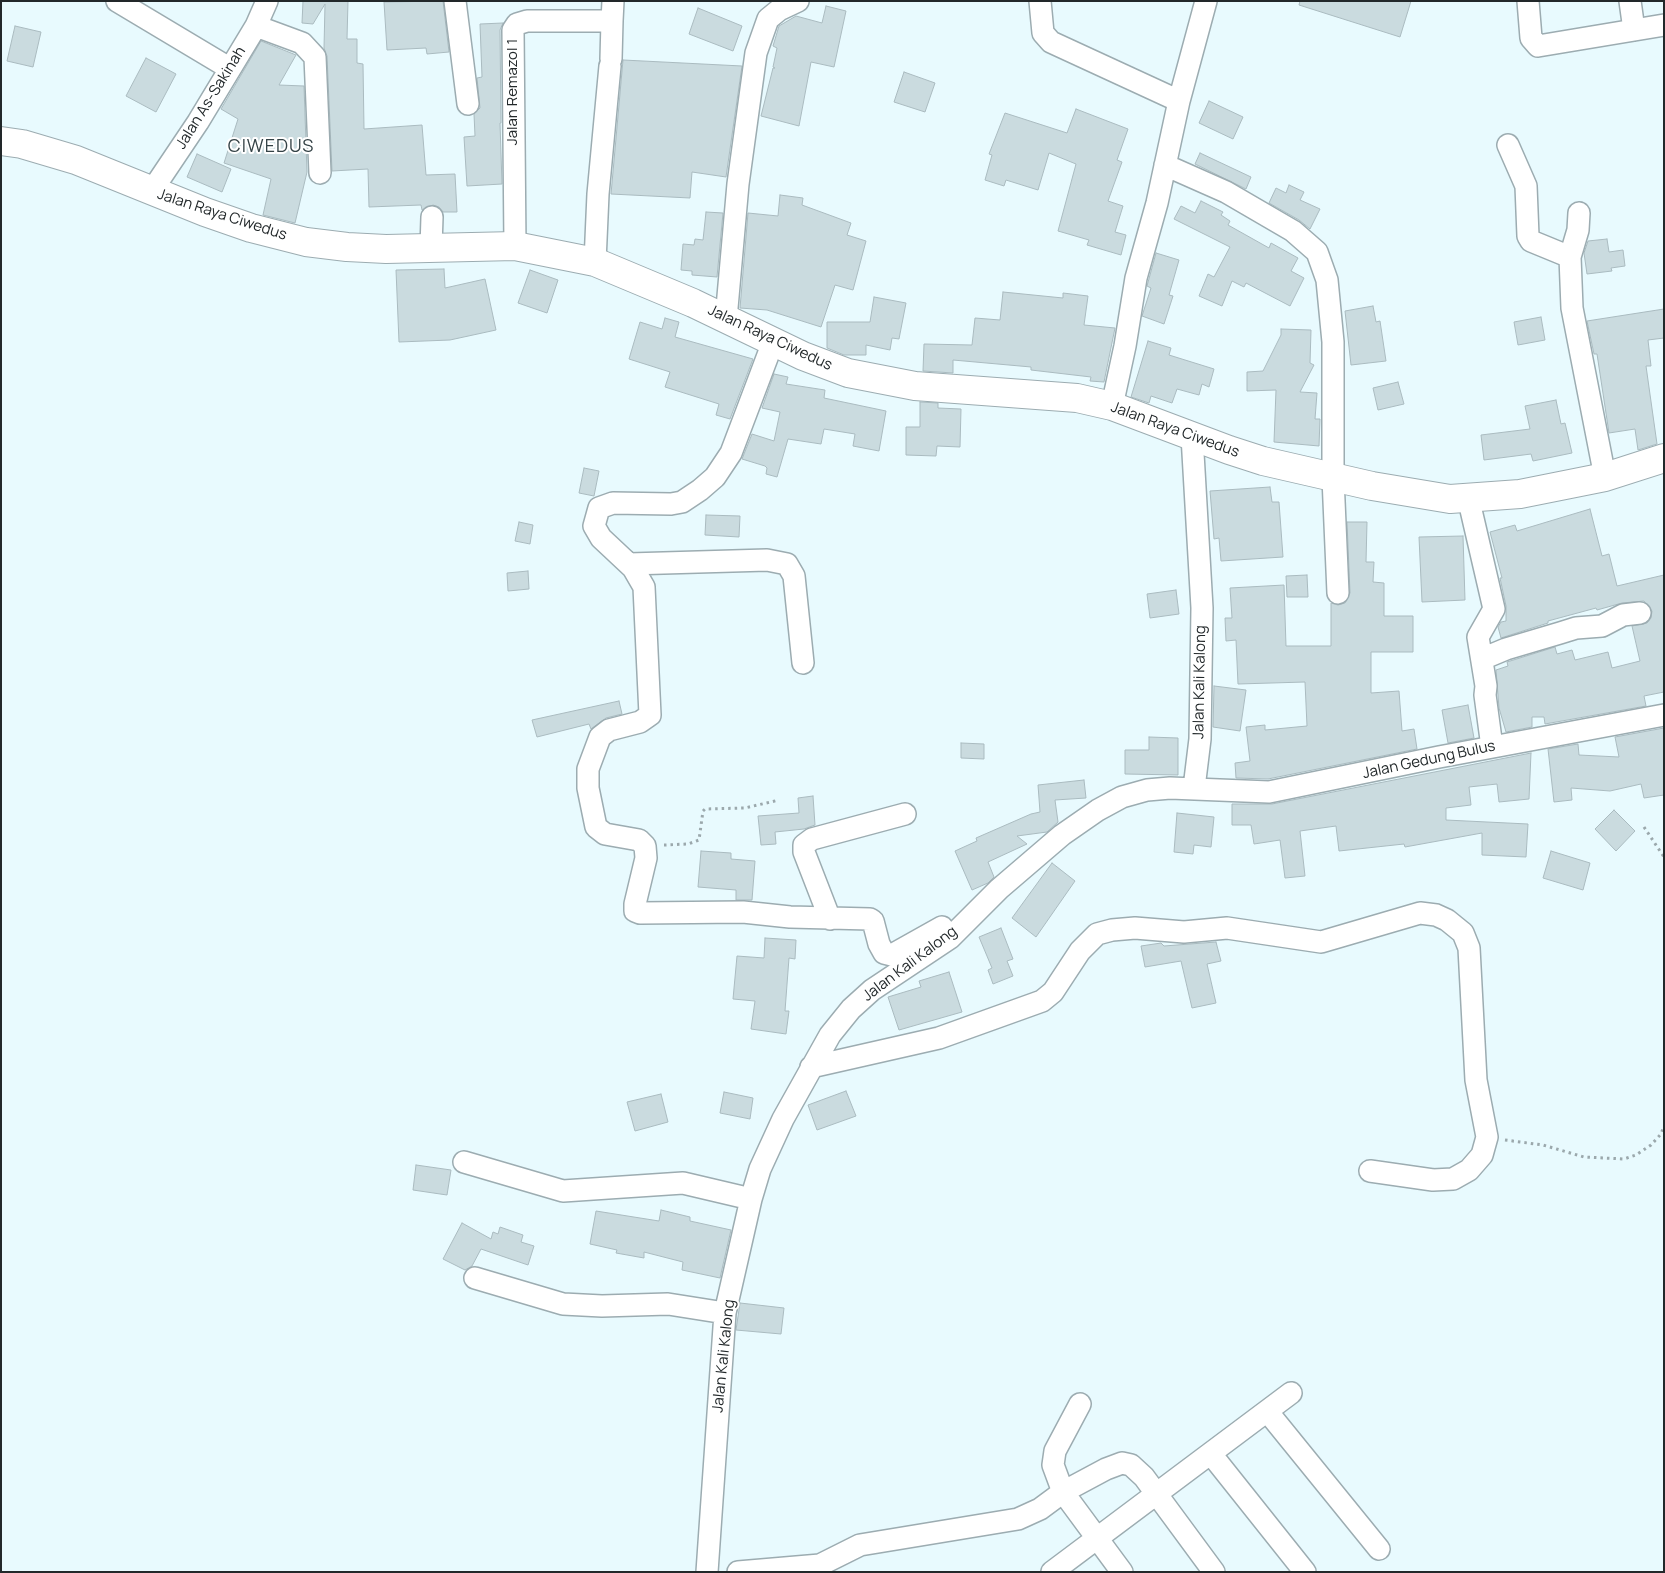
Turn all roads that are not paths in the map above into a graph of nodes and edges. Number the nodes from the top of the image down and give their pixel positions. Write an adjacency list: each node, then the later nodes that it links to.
1 (117, 1): 13 (street)
2 (267, 1): 11 (street, Jalan As-Sakinah)
3 (455, 1): 15 (street)
4 (798, 1): 27 (street)
5 (1040, 1): 14 (street)
6 (1206, 1): 14 (street)
7 (1528, 1): 12 (street)
8 (1630, 1): 12 (street)
9 (612, 11): 24 (street, Jalan Remazol 1); 26 (street)
10 (1664, 25): 12 (street)
11 (256, 26): 13 (street, Jalan As-Sakinah); 19 (street)
12 (1634, 30)
13 (229, 68): 20 (street, Jalan As-Sakinah)
14 (1179, 101): 18 (street)
15 (468, 104)
16 (1, 141): 20 (street, Jalan Raya Ciwedus)
17 (1508, 144): 25 (street)
18 (1165, 166): 29 (street); 33 (street)
19 (320, 173)
20 (151, 192): 23 (street, Jalan Raya Ciwedus)
21 (1579, 213): 25 (street)
22 (432, 217): 23 (street)
23 (431, 246): 24 (street, Jalan Raya Ciwedus)
24 (515, 246): 26 (street, Jalan Raya Ciwedus)
25 (1570, 257): 32 (street)
26 (595, 262): 27 (street, Jalan Raya Ciwedus)
27 (726, 319): 28 (street, Jalan Raya Ciwedus)
28 (773, 342): 29 (street, Jalan Raya Ciwedus); 35 (street)
29 (1112, 406): 30 (street, Jalan Raya Ciwedus)
30 (1192, 436): 33 (street, Jalan Raya Ciwedus); 42 (street, Jalan Kali Kalong)
31 (1664, 458): 32 (street, Jalan Raya Ciwedus)
32 (1605, 477): 34 (street, Jalan Raya Ciwedus)
33 (1333, 478): 34 (street, Jalan Raya Ciwedus); 36 (street)
34 (1468, 498): 38 (street)
35 (629, 564): 39 (street); 45 (street)
36 (1338, 593)
37 (1640, 613): 38 (street)
38 (1482, 659): 41 (street)
39 (803, 663)
40 (1664, 714): 41 (street, Jalan Gedung Bulus)
41 (1492, 747): 42 (street, Jalan Gedung Bulus)
42 (1194, 788): 44 (street, Jalan Kali Kalong)
43 (905, 814): 45 (street)
44 (981, 906): 45 (street); 46 (street, Jalan Kali Kalong)
45 (830, 918)
46 (811, 1067): 48 (street); 49 (street, Jalan Kali Kalong)
47 (464, 1162): 49 (street)
48 (1370, 1171)
49 (752, 1198): 51 (street, Jalan Kali Kalong)
50 (475, 1278): 51 (street)
51 (725, 1313): 60 (street, Jalan Kali Kalong)
52 (1291, 1393): 54 (street)
53 (1080, 1404): 56 (street)
54 (1267, 1411): 55 (street); 59 (street)
55 (1211, 1454): 57 (street); 65 (street)
56 (1063, 1492): 57 (street); 58 (street); 61 (street)
57 (1156, 1496): 58 (street); 64 (street)
58 (1096, 1539): 62 (street); 63 (street)
59 (1379, 1549)
60 (707, 1572)
61 (738, 1572)
62 (1052, 1572)
63 (1122, 1572)
64 (1214, 1572)
65 (1305, 1572)

